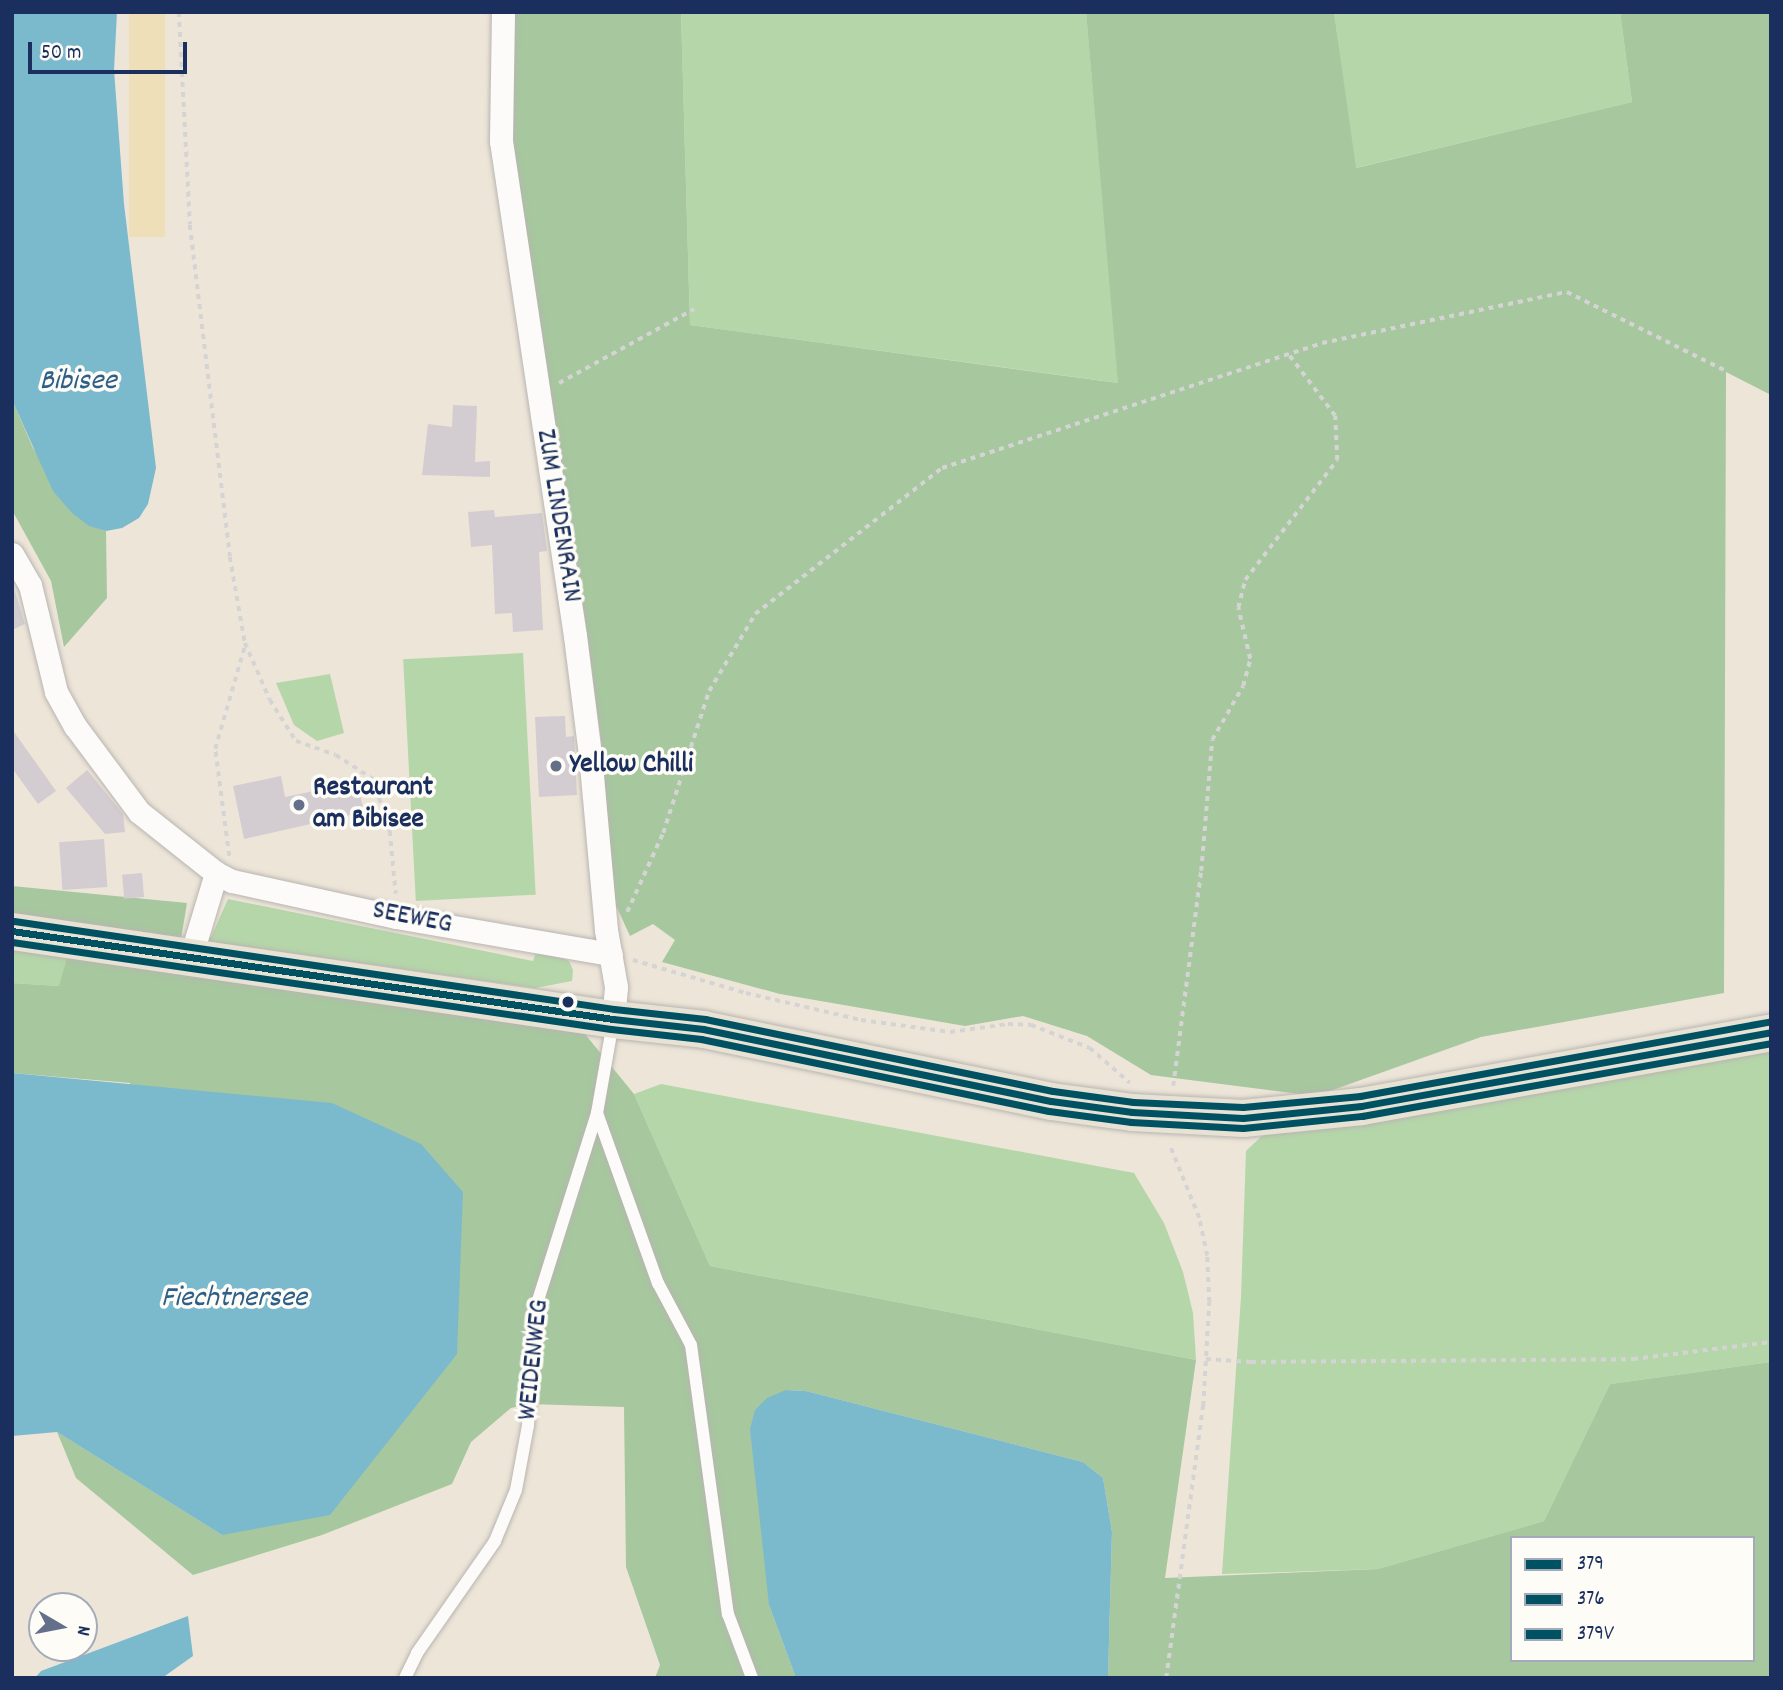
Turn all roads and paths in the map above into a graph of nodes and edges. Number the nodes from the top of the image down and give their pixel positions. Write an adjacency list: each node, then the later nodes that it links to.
1 (179, 12): 8 (path)
2 (503, 12): 6 (street, ZUM LINDENRAIN)
3 (694, 309): 6 (path)
4 (1288, 354): 5 (path); 12 (path); 19 (path)
5 (1726, 371)
6 (538, 394): 12 (street, ZUM LINDENRAIN)
7 (12, 554): 9 (street, SEEWEG)
8 (245, 643): 9 (path); 10 (path)
9 (224, 877): 10 (street, SEEWEG); 14 (street)
10 (396, 917): 13 (street, SEEWEG)
11 (12, 930): 14 (main road)
12 (606, 930): 13 (street, ZUM LINDENRAIN)
13 (611, 954): 15 (street, ZUM LINDENRAIN); 17 (path)
14 (191, 956): 15 (main road)
15 (613, 1019): 18 (lane, WEIDENWEG); 19 (main road)
16 (1771, 1032): 19 (main road)
17 (1131, 1085)
18 (597, 1113): 22 (lane, WEIDENWEG); 23 (lane)
19 (1167, 1124): 21 (path)
20 (1771, 1342): 21 (path)
21 (1206, 1359): 24 (path)
22 (405, 1678)
23 (752, 1678)
24 (1166, 1678)

